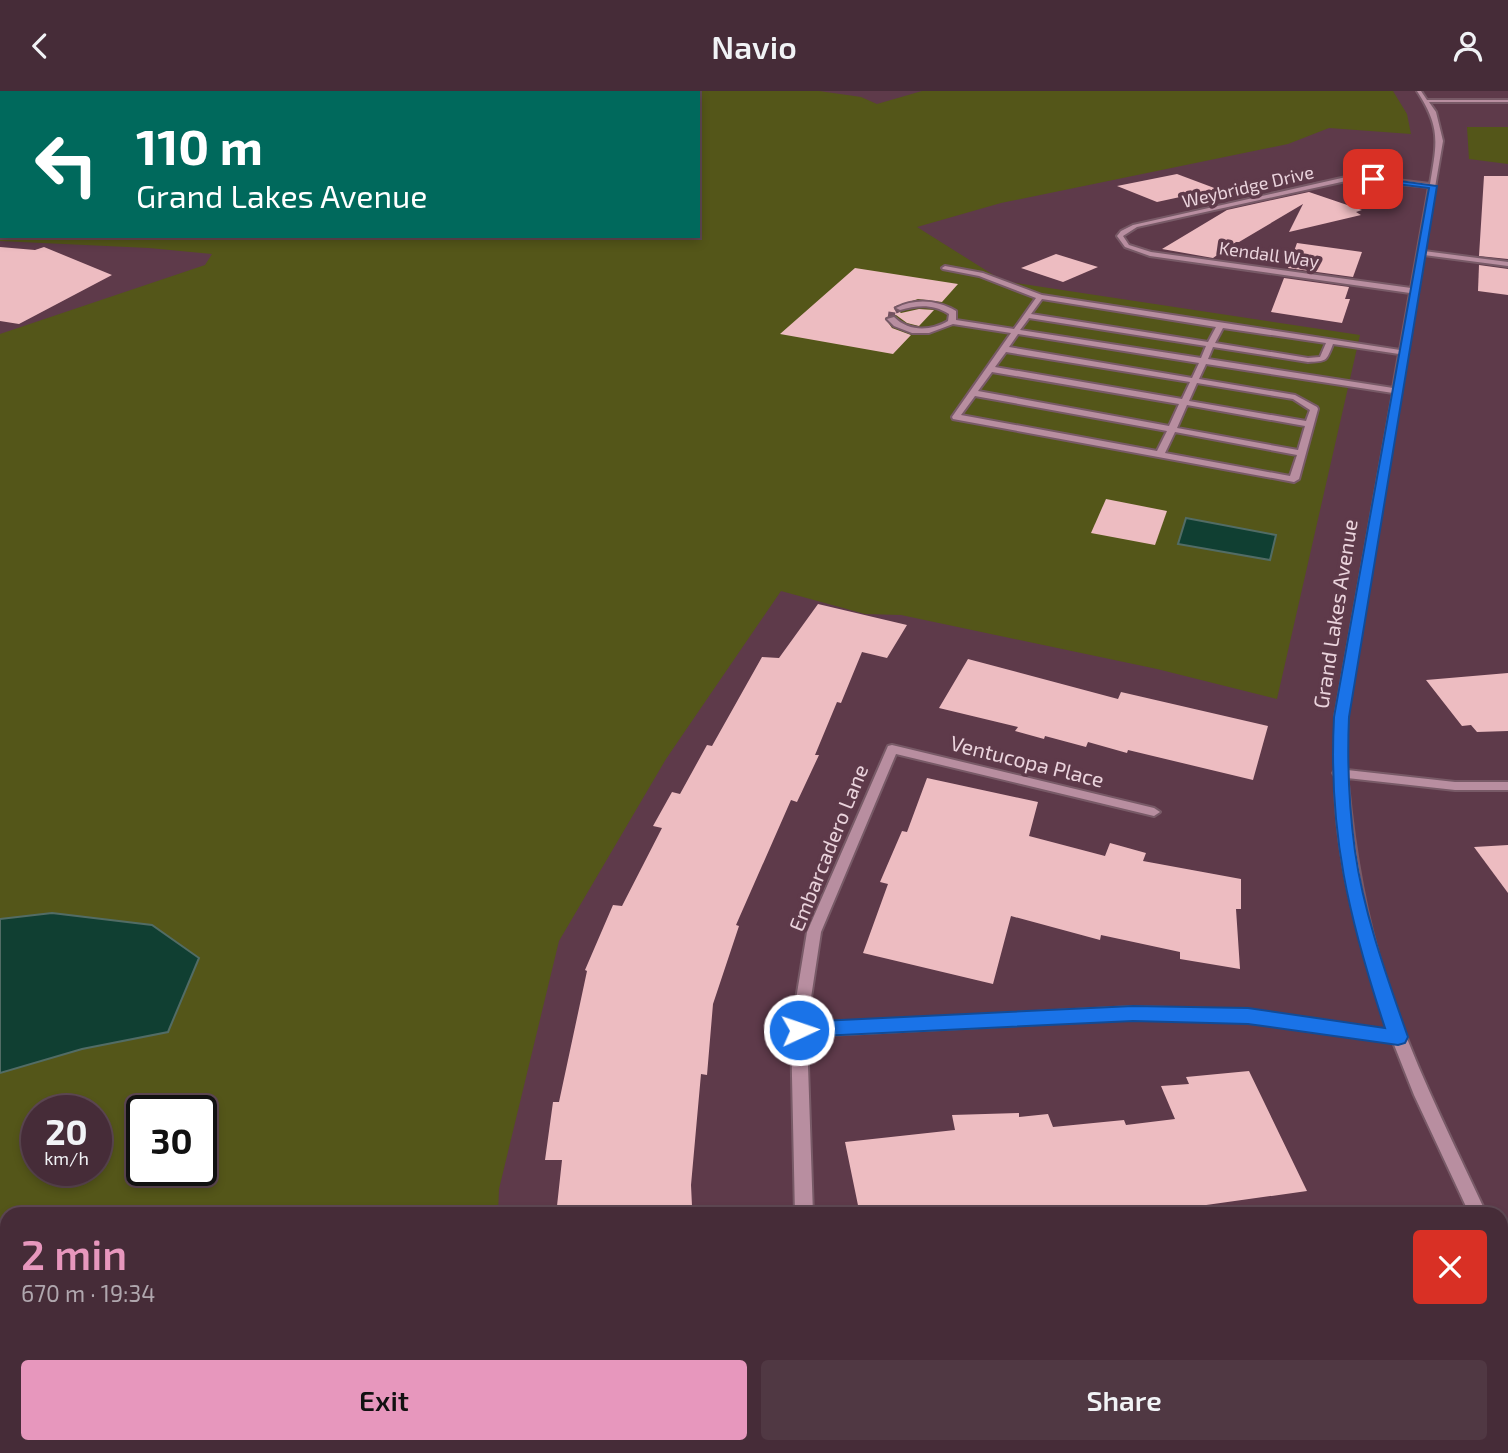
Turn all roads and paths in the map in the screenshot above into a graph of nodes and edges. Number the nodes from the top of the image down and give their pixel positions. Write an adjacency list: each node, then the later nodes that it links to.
1 (1419, 91): 2 (street, Grand Lakes Avenue)
2 (1427, 101): 3 (street); 4 (street, Grand Lakes Avenue)
3 (1508, 101)
4 (1433, 186): 5 (street, Weybridge Drive); 6 (street, Grand Lakes Avenue)
5 (1122, 241): 9 (street, Kendall Way)
6 (1421, 253): 7 (street); 9 (street, Grand Lakes Avenue)
7 (1508, 264)
8 (945, 268): 10 (street)
9 (1415, 291): 20 (street, Grand Lakes Avenue)
10 (1040, 297): 12 (street); 15 (street)
11 (900, 307): 14 (street)
12 (1027, 316): 16 (street); 18 (street)
13 (891, 319): 14 (street)
14 (952, 322): 16 (street)
15 (1220, 325): 17 (street); 18 (street)
16 (1016, 332): 19 (street); 21 (street)
17 (1330, 342): 18 (street); 20 (street)
18 (1210, 344): 21 (street)
19 (1004, 349): 22 (street); 23 (street)
20 (1405, 353): 24 (street, Grand Lakes Avenue)
21 (1202, 362): 23 (street); 24 (street)
22 (990, 369): 25 (street); 26 (street)
23 (1195, 380): 26 (street); 27 (street)
24 (1397, 391): 32 (street, Grand Lakes Avenue)
25 (973, 393): 28 (street); 30 (street)
26 (1184, 403): 27 (street); 28 (street)
27 (1310, 424): 29 (street)
28 (1172, 429): 29 (street); 30 (street)
29 (1301, 453): 30 (street)
30 (1160, 455)
31 (892, 749): 34 (street, Ventucopa Place); 35 (street, Embarcadero Lane)
32 (1339, 773): 33 (street); 36 (street, Grand Lakes Avenue)
33 (1508, 786)
34 (1154, 812)
35 (799, 1030): 36 (street); 37 (street, Embarcadero Lane)
36 (1398, 1037): 38 (street, Grand Lakes Avenue)
37 (804, 1207)
38 (1475, 1207)

